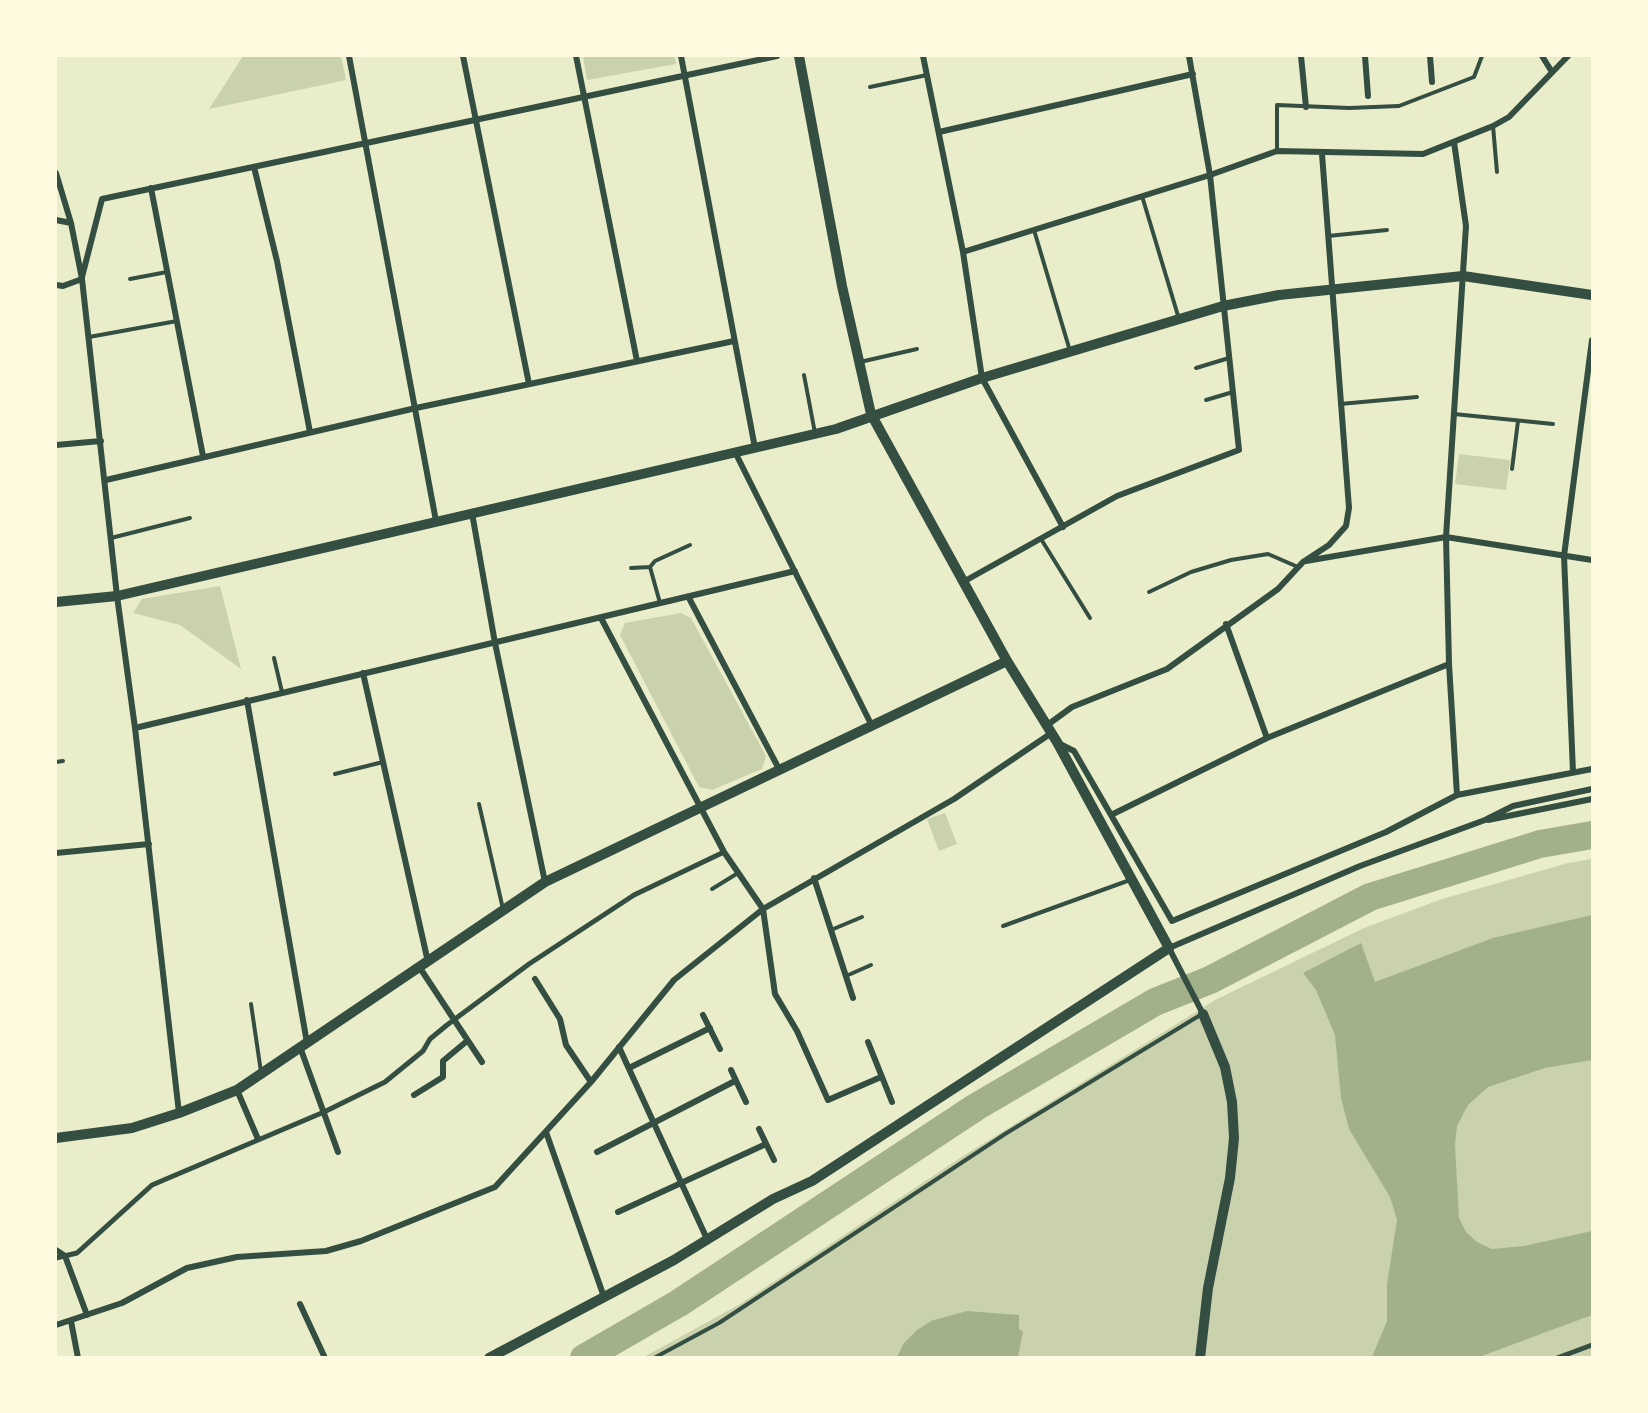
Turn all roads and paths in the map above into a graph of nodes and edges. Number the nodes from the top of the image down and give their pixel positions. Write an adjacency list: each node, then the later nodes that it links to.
1 (349, 56): 28 (street)
2 (464, 56): 24 (street)
3 (576, 56): 22 (street)
4 (681, 56): 18 (street)
5 (777, 56): 18 (street)
6 (799, 56): 60 (street)
7 (923, 56): 17 (street)
8 (1189, 56): 16 (street)
9 (1300, 56): 23 (street)
10 (1365, 56): 21 (street)
11 (1430, 56): 19 (street)
12 (1482, 56): 23 (lane)
13 (1542, 56): 15 (street)
14 (1568, 56): 15 (street)
15 (1552, 72): 25 (street)
16 (1193, 74): 26 (street); 34 (street)
17 (927, 75): 20 (lane); 26 (street)
18 (684, 76): 22 (street); 55 (street)
19 (1432, 82)
20 (870, 87)
21 (1368, 96)
22 (584, 98): 24 (street); 59 (street)
23 (1306, 107): 29 (lane)
24 (476, 120): 28 (street); 64 (street)
25 (1493, 126): 27 (street); 32 (lane)
26 (939, 132): 42 (street)
27 (1454, 142): 30 (street); 44 (street)
28 (366, 144): 31 (street); 69 (street)
29 (1277, 151): 30 (street); 34 (street)
30 (1322, 153): 41 (street)
31 (254, 167): 35 (street); 74 (street)
32 (1497, 172)
33 (56, 173): 38 (street)
34 (1210, 175): 36 (street); 50 (street)
35 (151, 188): 43 (street); 45 (street)
36 (1142, 196): 39 (street); 51 (lane)
37 (56, 220): 38 (street)
38 (71, 223): 45 (street)
39 (1034, 230): 42 (street); 57 (lane)
40 (1387, 230): 41 (lane)
41 (1327, 236): 48 (street)
42 (963, 252): 63 (street)
43 (167, 272): 46 (lane); 52 (street)
44 (1463, 276): 48 (street); 49 (street); 71 (street)
45 (82, 279): 47 (street); 53 (street)
46 (130, 279)
47 (56, 285)
48 (1331, 289): 50 (street); 68 (street)
49 (1593, 296)
50 (1223, 306): 51 (street); 58 (street)
51 (1179, 319): 57 (street)
52 (177, 321): 53 (lane); 80 (street)
53 (88, 337): 76 (street)
54 (1593, 340): 91 (street)
55 (734, 341): 59 (street); 78 (street)
56 (917, 349): 60 (lane)
57 (1070, 351): 63 (street)
58 (1229, 358): 61 (lane); 65 (street)
59 (637, 361): 64 (street)
60 (859, 362): 70 (street)
61 (1196, 368)
62 (804, 375): 75 (lane)
63 (982, 378): 70 (street); 86 (street)
64 (529, 384): 69 (street)
65 (1233, 392): 67 (lane); 86 (street)
66 (1417, 397): 68 (lane)
67 (1206, 400)
68 (1340, 404): 93 (street)
69 (416, 408): 74 (street); 85 (street)
70 (871, 414): 75 (street); 97 (street)
71 (1454, 414): 72 (lane); 87 (street)
72 (1518, 421): 73 (lane); 81 (lane)
73 (1553, 424)
74 (310, 432): 80 (street)
75 (815, 434): 78 (street)
76 (101, 441): 77 (street); 82 (street)
77 (56, 445)
78 (755, 448): 79 (street)
79 (735, 451): 83 (street); 96 (street)
80 (203, 456): 82 (street)
81 (1512, 469)
82 (106, 480): 88 (street)
83 (471, 513): 85 (street); 106 (street)
84 (190, 519): 88 (lane)
85 (436, 521): 99 (street)
86 (1063, 527): 89 (street)
87 (1446, 537): 91 (street); 93 (street); 109 (street)
88 (111, 538): 99 (street)
89 (1041, 539): 97 (street); 104 (lane)
90 (690, 545): 94 (lane)
91 (1564, 556): 92 (street); 122 (street)
92 (1593, 560)
93 (1301, 564): 98 (lane); 105 (street)
94 (650, 567): 95 (lane); 102 (lane)
95 (631, 568)
96 (795, 571): 100 (street); 113 (street)
97 (963, 582): 108 (street)
98 (1149, 592)
99 (117, 596): 101 (street); 114 (street)
100 (689, 598): 102 (street); 120 (street)
101 (56, 602)
102 (661, 604): 103 (street)
103 (601, 618): 106 (street); 128 (street)
104 (1090, 618)
105 (1226, 624): 115 (street); 116 (street)
106 (495, 643): 110 (street); 137 (street)
107 (274, 658): 111 (lane)
108 (1007, 661): 113 (street); 115 (street)
109 (1449, 664): 116 (street); 125 (street)
110 (363, 673): 111 (street); 119 (street)
111 (282, 692): 112 (street)
112 (247, 700): 114 (street); 157 (street)
113 (872, 724): 120 (street)
114 (135, 728): 131 (street)
115 (1051, 734): 129 (street); 135 (street); 136 (street)
116 (1267, 738): 129 (street)
117 (63, 761): 118 (lane)
118 (56, 762)
119 (383, 762): 123 (lane); 145 (street)
120 (779, 769): 128 (street)
121 (1593, 769): 122 (street)
122 (1573, 772): 125 (street)
123 (335, 774)
124 (1593, 789): 130 (street)
125 (1457, 795): 129 (street)
126 (1593, 799): 130 (street)
127 (479, 804): 140 (lane)
128 (700, 808): 132 (street); 137 (street)
129 (1111, 814)
130 (1485, 820): 144 (street)
131 (149, 844): 133 (street); 172 (street)
132 (724, 852): 134 (street); 153 (street)
133 (56, 854)
134 (738, 873): 138 (lane); 139 (street)
135 (814, 878): 139 (street); 143 (street)
136 (1131, 880): 142 (lane); 144 (street)
137 (545, 882): 140 (street)
138 (712, 889)
139 (763, 909): 158 (street); 164 (street)
140 (504, 910): 145 (street)
141 (862, 917): 143 (lane)
142 (1003, 926)
143 (831, 930): 147 (street)
144 (1168, 948): 151 (street); 184 (street)
145 (424, 965): 153 (street); 157 (street)
146 (871, 965): 147 (lane)
147 (846, 975): 149 (street)
148 (535, 980): 166 (street)
149 (853, 998)
150 (251, 1004): 163 (lane)
151 (1203, 1014): 197 (lane); 198 (street)
152 (704, 1015): 154 (street)
153 (454, 1020): 155 (street); 171 (street)
154 (710, 1028): 159 (street); 161 (street)
155 (467, 1041): 160 (street); 168 (street)
156 (868, 1042): 164 (street)
157 (304, 1045): 163 (street); 171 (street)
158 (619, 1047): 161 (street); 166 (street)
159 (720, 1049)
160 (482, 1062)
161 (629, 1068): 173 (street)
162 (731, 1070): 165 (street)
163 (262, 1074): 167 (street)
164 (881, 1077): 170 (street)
165 (735, 1081): 169 (street); 173 (street)
166 (591, 1082): 175 (street)
167 (237, 1090): 172 (street); 177 (street)
168 (414, 1095)
169 (746, 1102)
170 (892, 1102)
171 (324, 1112): 177 (street); 179 (street)
172 (179, 1113): 176 (street)
173 (653, 1121): 180 (street); 182 (street)
174 (759, 1129): 178 (street)
175 (546, 1132): 188 (street); 190 (street)
176 (56, 1138)
177 (258, 1139): 186 (street)
178 (766, 1144): 181 (street); 182 (street)
179 (338, 1152)
180 (597, 1152)
181 (774, 1160)
182 (682, 1184): 183 (street); 184 (street)
183 (618, 1212)
184 (707, 1239): 188 (street)
185 (56, 1250): 186 (street)
186 (65, 1256): 187 (street); 190 (street)
187 (56, 1258)
188 (604, 1297): 196 (street)
189 (300, 1304): 195 (street)
190 (87, 1315): 191 (street)
191 (71, 1321): 192 (street); 194 (street)
192 (56, 1325)
193 (1593, 1345): 199 (street)
194 (78, 1358)
195 (325, 1358)
196 (489, 1358)
197 (654, 1358)
198 (1200, 1358)
199 (1557, 1358)

